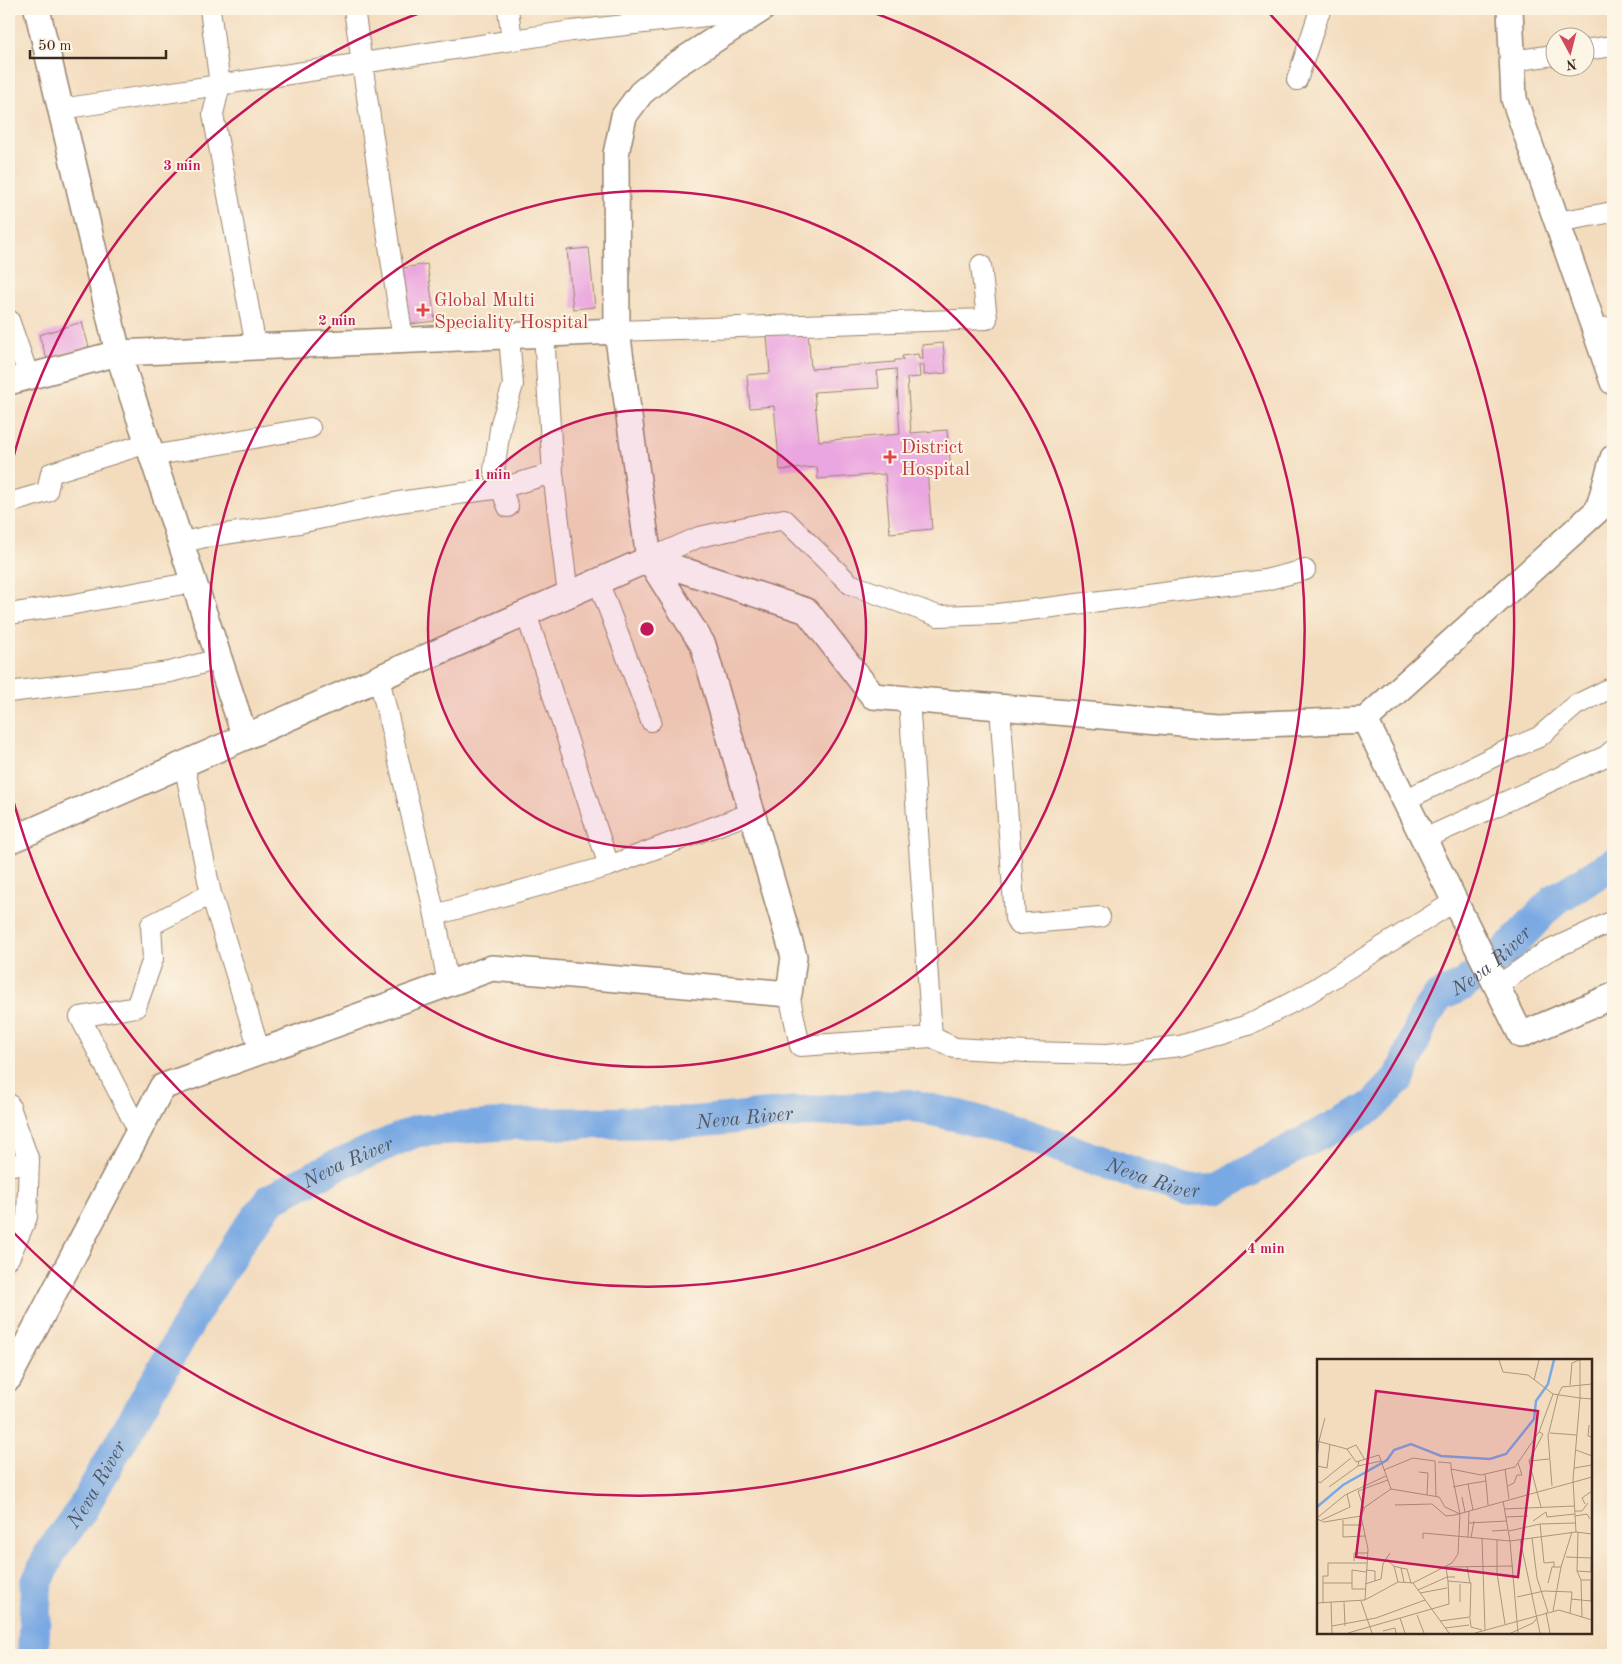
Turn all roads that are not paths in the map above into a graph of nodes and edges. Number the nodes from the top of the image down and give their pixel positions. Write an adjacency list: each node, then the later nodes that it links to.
1 (37, 9): 17 (street)
2 (210, 9): 16 (street)
3 (354, 9): 14 (street)
4 (508, 9): 9 (street)
5 (1510, 9): 13 (street)
6 (761, 10): 8 (street); 23 (street)
7 (1318, 10): 15 (street)
8 (726, 11): 9 (street)
9 (512, 40): 14 (street)
10 (1613, 46): 11 (street)
11 (1594, 49)
12 (1544, 56): 13 (street)
13 (1512, 61): 19 (street)
14 (362, 63): 16 (street); 26 (street)
15 (1297, 80)
16 (220, 85): 17 (street); 27 (street)
17 (61, 109): 28 (street)
18 (1613, 212): 19 (street)
19 (1557, 222): 22 (street)
20 (982, 265): 23 (street)
21 (9, 320): 29 (street)
22 (1604, 328): 30 (street)
23 (617, 331): 24 (street); 39 (street)
24 (544, 334): 25 (street); 34 (street)
25 (509, 336): 26 (street); 36 (street)
26 (402, 340): 27 (street)
27 (256, 347): 28 (street)
28 (118, 354): 29 (street); 32 (street)
29 (19, 380)
30 (1613, 382)
31 (310, 428): 32 (street)
32 (150, 450): 37 (street); 38 (street)
33 (1613, 458): 35 (street)
34 (553, 473): 36 (street); 43 (street)
35 (1609, 496): 52 (street)
36 (504, 498): 38 (street)
37 (9, 503)
38 (180, 543): 42 (street)
39 (649, 559): 40 (street); 41 (street); 50 (street); 59 (street)
40 (1305, 570)
41 (598, 581): 43 (street); 53 (street)
42 (194, 582): 45 (street); 46 (street)
43 (568, 595): 44 (street)
44 (526, 613): 47 (street); 62 (street)
45 (9, 614)
46 (219, 659): 49 (street); 54 (street)
47 (379, 678): 54 (street); 65 (street)
48 (1613, 687): 57 (street)
49 (9, 692)
50 (909, 699): 51 (street); 72 (street)
51 (1000, 707): 52 (street); 66 (street)
52 (1365, 720): 57 (street)
53 (651, 721)
54 (245, 737): 56 (street)
55 (1613, 750): 61 (street)
56 (184, 764): 60 (street); 63 (street)
57 (1405, 800): 61 (street)
58 (9, 813): 60 (street)
59 (751, 813): 62 (street); 70 (street)
60 (14, 839)
61 (1424, 840): 64 (street)
62 (609, 866): 65 (street)
63 (211, 894): 73 (street); 75 (street)
64 (1455, 901): 69 (street); 72 (street)
65 (435, 916): 68 (street)
66 (1100, 917)
67 (1613, 921): 69 (street)
68 (448, 984): 70 (street); 73 (street)
69 (1497, 986): 71 (street)
70 (789, 994): 72 (street)
71 (1613, 996)
72 (932, 1037)
73 (260, 1052): 75 (street)
74 (9, 1104): 76 (street)
75 (139, 1132): 79 (street)
76 (29, 1161): 77 (street); 78 (street)
77 (9, 1166)
78 (9, 1258)
79 (9, 1378)

